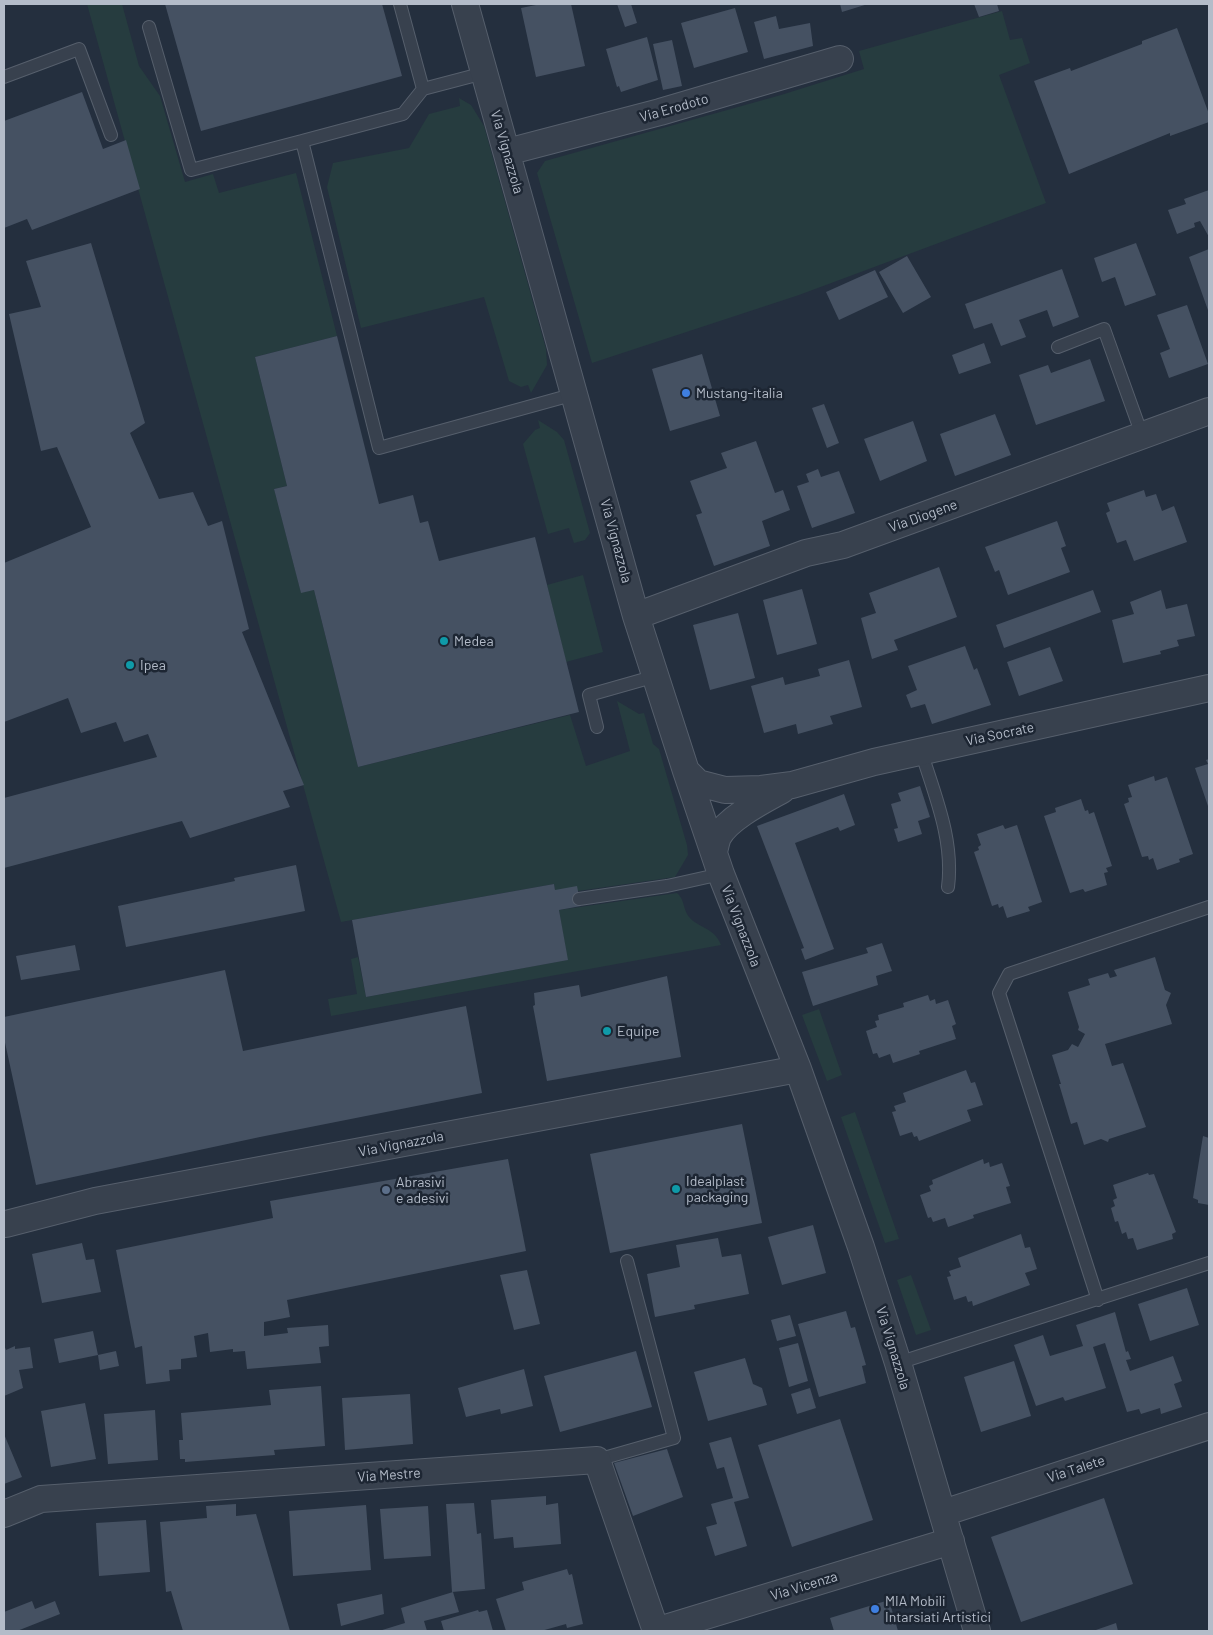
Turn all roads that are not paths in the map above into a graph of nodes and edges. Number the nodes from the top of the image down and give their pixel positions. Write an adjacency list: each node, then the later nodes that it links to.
1 (400, 4): 7 (lane)
2 (465, 4): 5 (street, Via Vignazzola)
3 (149, 27): 9 (lane)
4 (840, 59): 10 (street, Via Erodoto)
5 (484, 73): 7 (lane); 10 (street, Via Vignazzola)
6 (4, 77): 8 (lane)
7 (423, 89): 9 (lane)
8 (111, 135)
9 (302, 141): 12 (lane)
10 (507, 152): 12 (street, Via Vignazzola)
11 (1058, 346): 14 (lane)
12 (575, 394): 15 (street, Via Vignazzola)
13 (1209, 411): 14 (street, Via Diogene)
14 (1142, 435): 15 (street, Via Diogene)
15 (636, 616): 16 (street, Via Vignazzola)
16 (656, 676): 18 (lane); 20 (street, Via Vignazzola)
17 (1209, 688): 19 (street, Via Socrate)
18 (598, 727)
19 (921, 751): 21 (street, Via Socrate); 23 (lane)
20 (686, 771): 21 (street, Via Socrate); 22 (street, Via Vignazzola)
21 (792, 785): 22 (street, Via Socrate)
22 (718, 863): 24 (lane); 26 (street, Via Vignazzola)
23 (948, 887)
24 (579, 899)
25 (1209, 907): 30 (lane)
26 (798, 1069): 27 (street, Via Vignazzola); 31 (street, Via Vignazzola)
27 (6, 1224)
28 (627, 1261): 33 (lane)
29 (1209, 1263): 30 (lane)
30 (1098, 1300): 31 (lane)
31 (898, 1363): 34 (street, Via Vignazzola)
32 (1209, 1426): 34 (street, Via Talete)
33 (597, 1460): 35 (street, Via Mestre); 38 (street)
34 (943, 1513): 36 (street, Via Vignazzola)
35 (4, 1514)
36 (951, 1541): 37 (street, Via Vicenza); 39 (street, Via Vignazzola)
37 (710, 1624): 38 (street, Via Vicenza)
38 (656, 1631)
39 (977, 1631)

